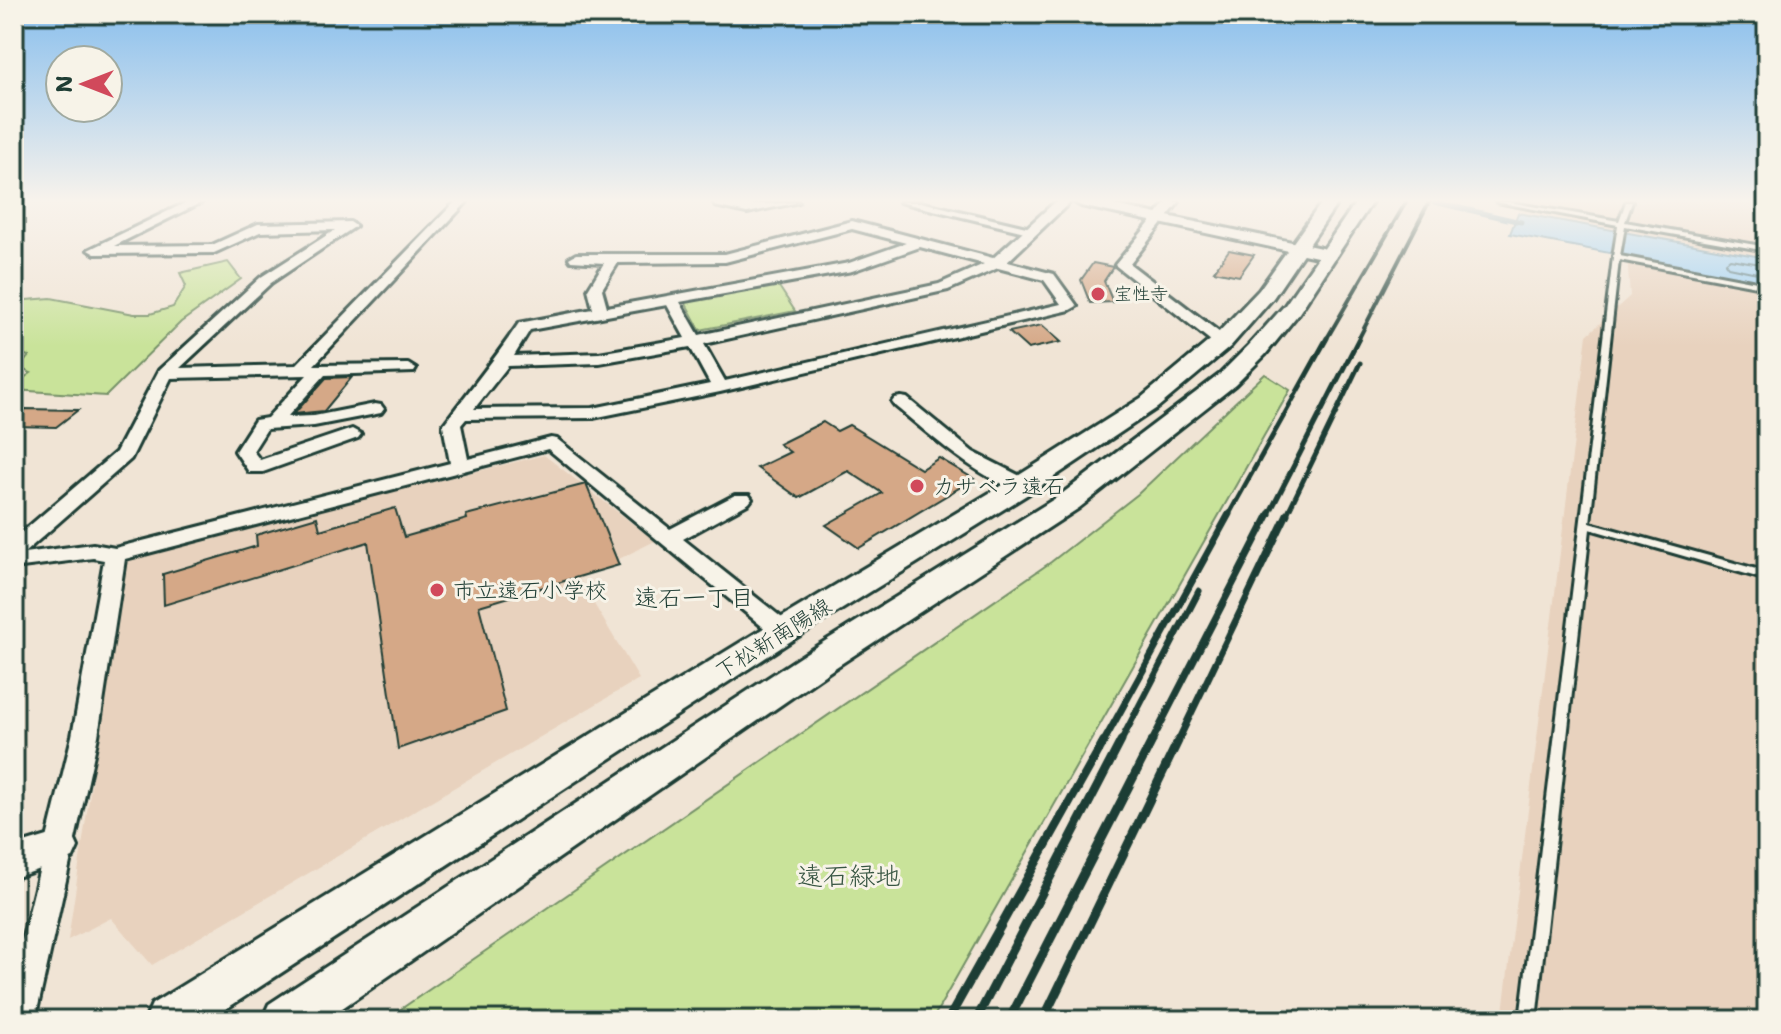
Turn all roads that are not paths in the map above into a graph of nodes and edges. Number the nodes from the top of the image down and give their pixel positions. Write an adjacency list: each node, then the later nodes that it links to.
1 (312, 250): 23 (street)
2 (415, 250): 21 (street)
3 (755, 250): 12 (street)
4 (899, 250): 15 (street)
5 (947, 250): 13 (street)
6 (1011, 250): 13 (street)
7 (1133, 250): 18 (street)
8 (1312, 250): 18 (main road, 下松新南陽線); 44 (main road, 下松新南陽線)
9 (1617, 250): 10 (lane)
10 (1616, 257): 14 (lane); 33 (lane)
11 (576, 258): 12 (street)
12 (613, 260): 16 (street)
13 (997, 263): 17 (street); 24 (street)
14 (1767, 286)
15 (672, 301): 16 (street); 17 (street)
16 (601, 313): 19 (street)
17 (695, 341): 19 (street); 24 (street)
18 (1222, 342): 31 (main road, 下松新南陽線)
19 (503, 361): 27 (street)
20 (408, 369): 22 (street)
21 (300, 370): 22 (street); 23 (street)
22 (320, 370): 28 (street)
23 (165, 373): 35 (street)
24 (720, 387): 27 (street)
25 (901, 402): 31 (street)
26 (375, 409): 28 (street)
27 (460, 414): 30 (street)
28 (274, 421): 29 (street)
29 (352, 434)
30 (460, 468): 34 (street); 36 (street)
31 (1023, 485): 39 (main road, 下松新南陽線)
32 (742, 499): 34 (street)
33 (1584, 524): 38 (lane); 45 (lane)
34 (669, 538): 39 (street)
35 (14, 550)
36 (115, 555): 37 (street); 40 (street)
37 (14, 561)
38 (1767, 576)
39 (783, 631): 43 (main road, 下松新南陽線)
40 (61, 847): 41 (street); 42 (street)
41 (14, 862)
42 (19, 1020)
43 (168, 1020)
44 (285, 1020)
45 (1528, 1020)

